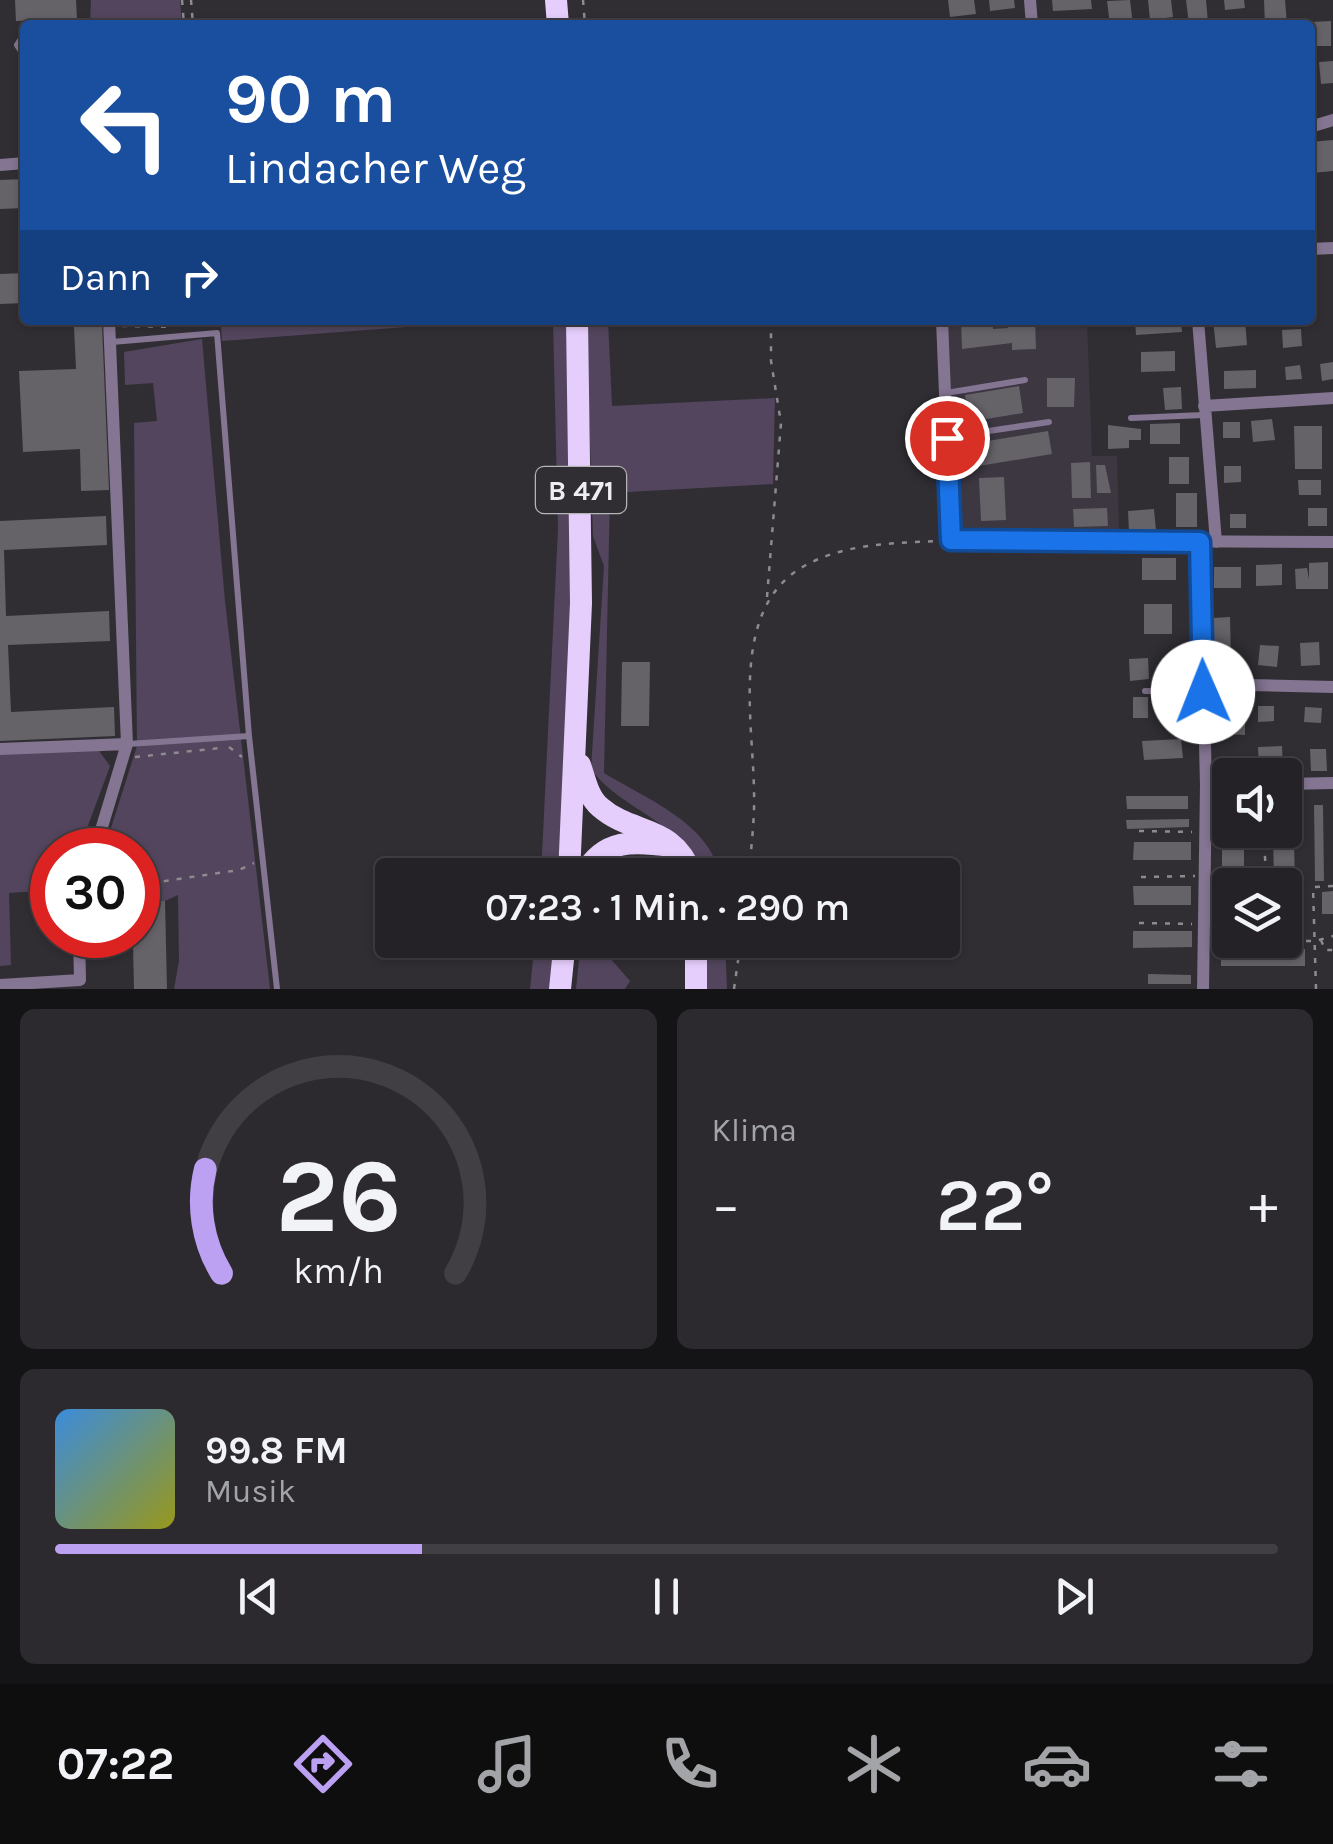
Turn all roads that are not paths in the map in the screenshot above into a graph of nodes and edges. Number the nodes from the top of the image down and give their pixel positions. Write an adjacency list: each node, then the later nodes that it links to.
1 (109, 325): 5 (street)
2 (577, 325): 22 (highway, B 471)
3 (942, 325): 7 (street)
4 (1198, 325): 9 (street)
5 (110, 342): 19 (lane); 21 (street)
6 (1025, 380): 7 (lane)
7 (945, 393): 12 (street)
8 (1333, 398): 9 (street)
9 (1204, 410): 10 (lane); 14 (street)
10 (1131, 418)
11 (1049, 422): 12 (lane)
12 (947, 438): 13 (street)
13 (1200, 542): 14 (street); 16 (street)
14 (1216, 542): 15 (street)
15 (1333, 542)
16 (1203, 688): 17 (street); 18 (lane); 25 (street)
17 (1333, 688)
18 (1145, 691)
19 (250, 736): 21 (lane); 37 (lane)
20 (0, 749): 21 (street)
21 (125, 749): 27 (street)
22 (576, 754): 28 (highway); 29 (highway, B 471)
23 (1302, 784): 24 (street)
24 (1333, 784)
25 (1206, 785): 26 (street); 40 (street)
26 (1212, 785)
27 (102, 828)
28 (674, 846): 30 (highway); 31 (highway)
29 (570, 858)
30 (598, 858)
31 (681, 858)
32 (79, 958): 35 (street)
33 (563, 958): 38 (highway)
34 (696, 958): 39 (highway)
35 (80, 984): 36 (street)
36 (0, 985)
37 (277, 989)
38 (560, 989)
39 (696, 989)
40 (1203, 989)

